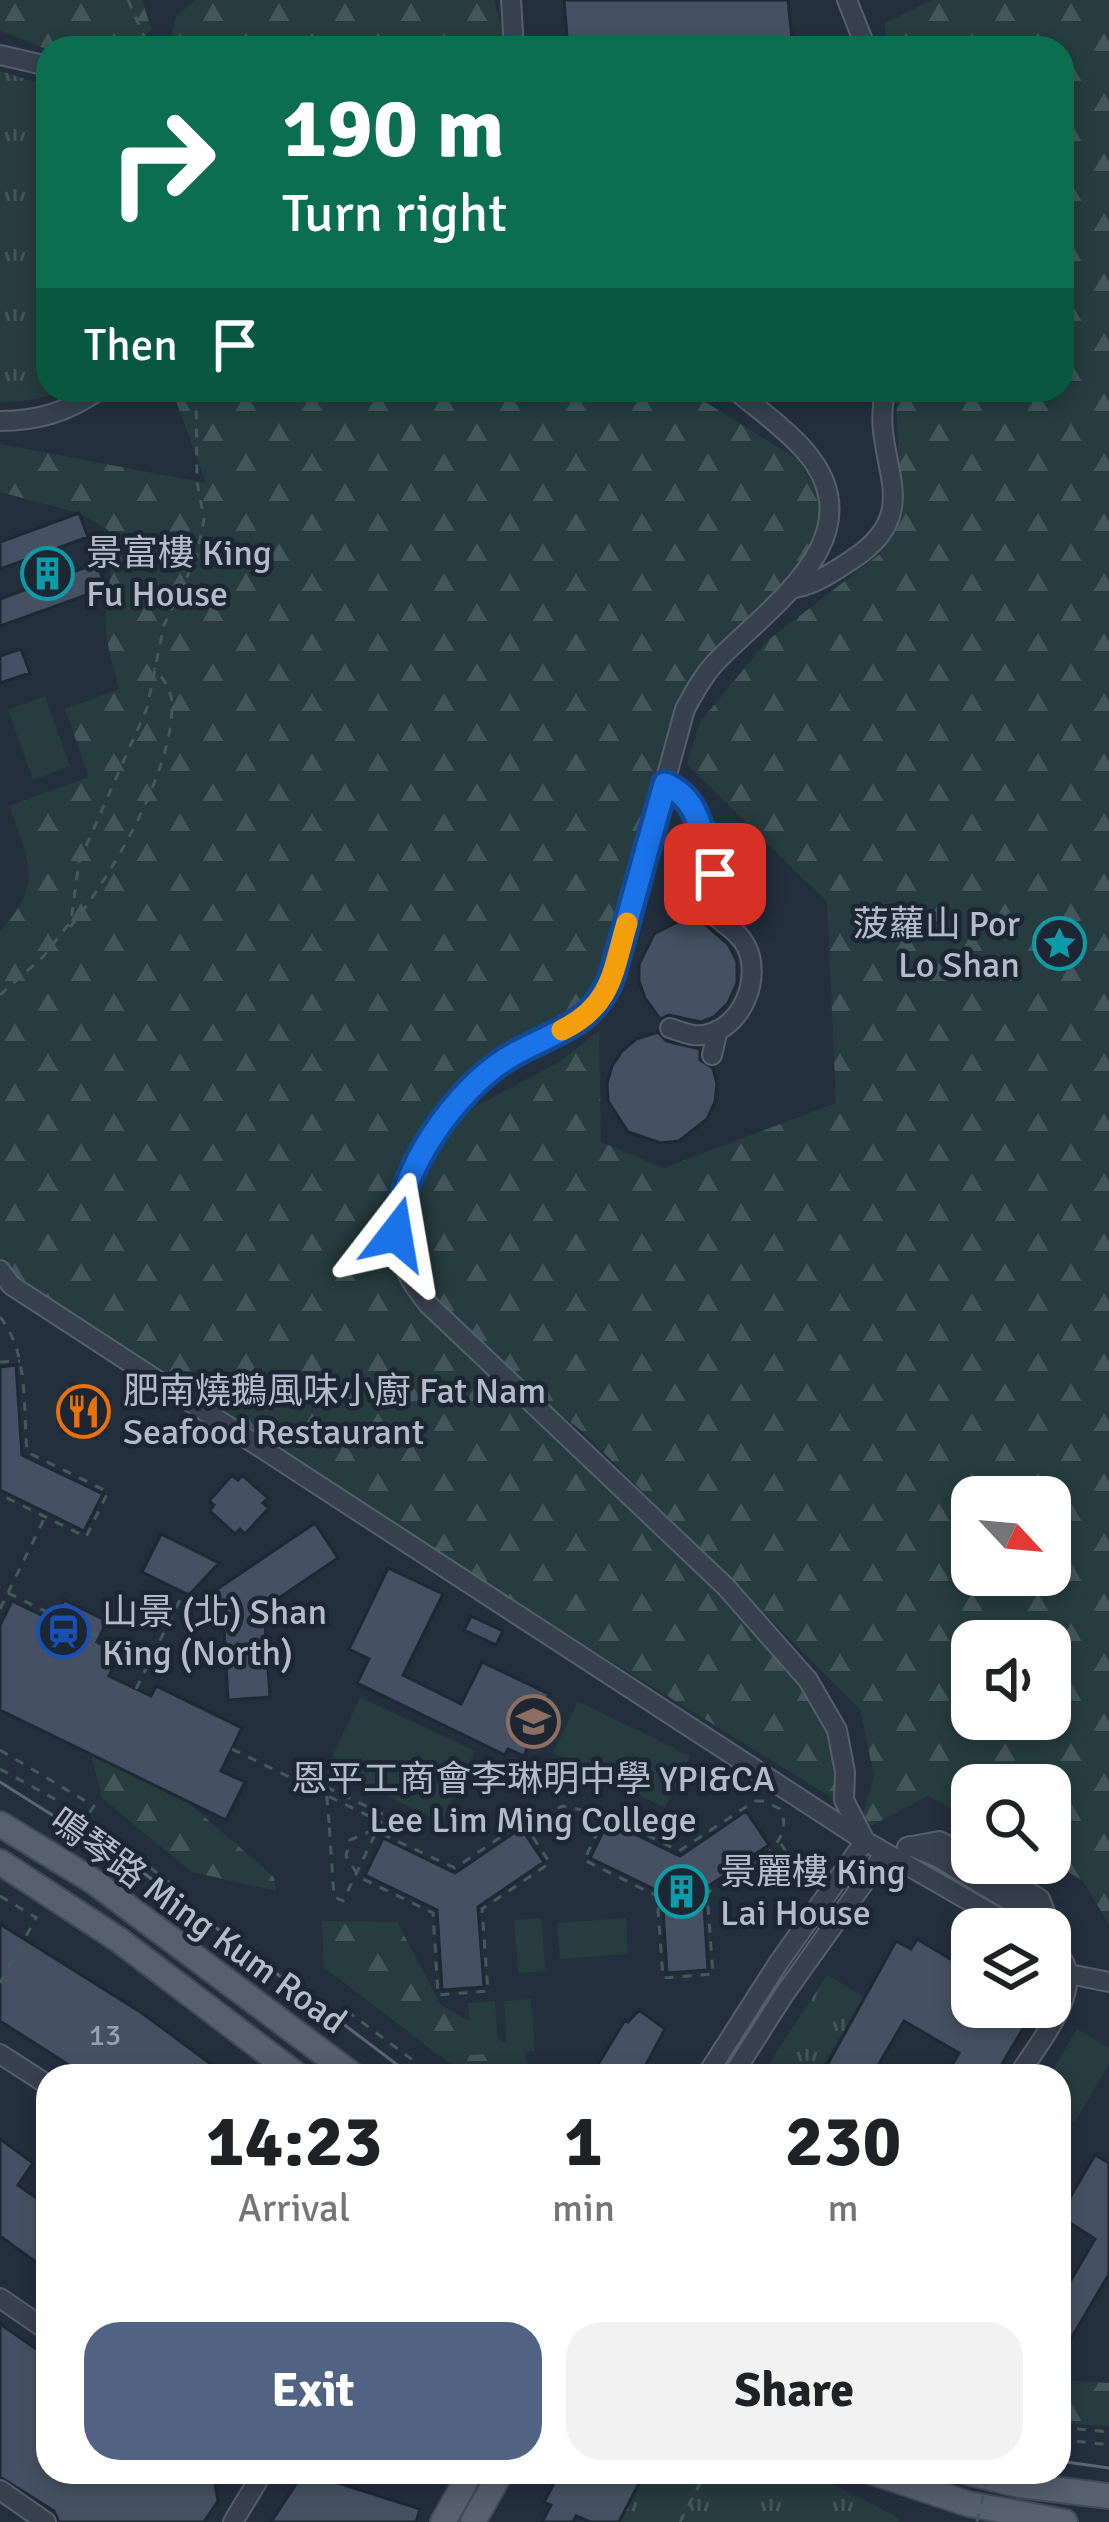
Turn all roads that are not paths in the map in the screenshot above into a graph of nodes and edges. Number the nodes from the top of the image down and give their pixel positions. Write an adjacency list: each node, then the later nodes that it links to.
1 (511, 0): 3 (street)
2 (848, 0): 4 (street)
3 (513, 36)
4 (862, 36)
5 (0, 55): 6 (street)
6 (36, 63)
7 (78, 402): 10 (street)
8 (749, 402): 11 (street)
9 (883, 402): 11 (street)
10 (0, 421)
11 (795, 588): 12 (street)
12 (665, 784): 13 (street); 20 (street)
13 (703, 847): 14 (street); 16 (street)
14 (733, 896)
15 (670, 1028): 16 (street)
16 (718, 1030): 17 (street)
17 (712, 1055)
18 (0, 1270): 20 (street)
19 (0, 1824): 33 (main road, 鳴琴路 Ming Kum Road)
20 (865, 1841): 22 (street); 34 (street)
21 (951, 1847): 22 (street)
22 (896, 1852): 25 (street); 26 (street); 35 (street)
23 (0, 1862): 32 (main road, 鳴琴路 Ming Kum Road)
24 (1018, 1884): 27 (street)
25 (985, 1908)
26 (1009, 1908)
27 (1045, 1908)
28 (1071, 1974): 29 (street)
29 (1109, 1982)
30 (1047, 2028): 36 (street)
31 (0, 2054): 37 (street)
32 (282, 2064)
33 (338, 2064)
34 (714, 2064)
35 (740, 2064)
36 (1025, 2064)
37 (36, 2077)
38 (0, 2298): 39 (street)
39 (36, 2323)
40 (254, 2484): 48 (street)
41 (464, 2484): 49 (main road)
42 (494, 2484): 50 (main road)
43 (908, 2484): 51 (main road)
44 (1016, 2484): 46 (main road)
45 (0, 2490): 47 (street)
46 (1109, 2496)
47 (46, 2522)
48 (233, 2522)
49 (443, 2522)
50 (473, 2522)
51 (1065, 2522)

